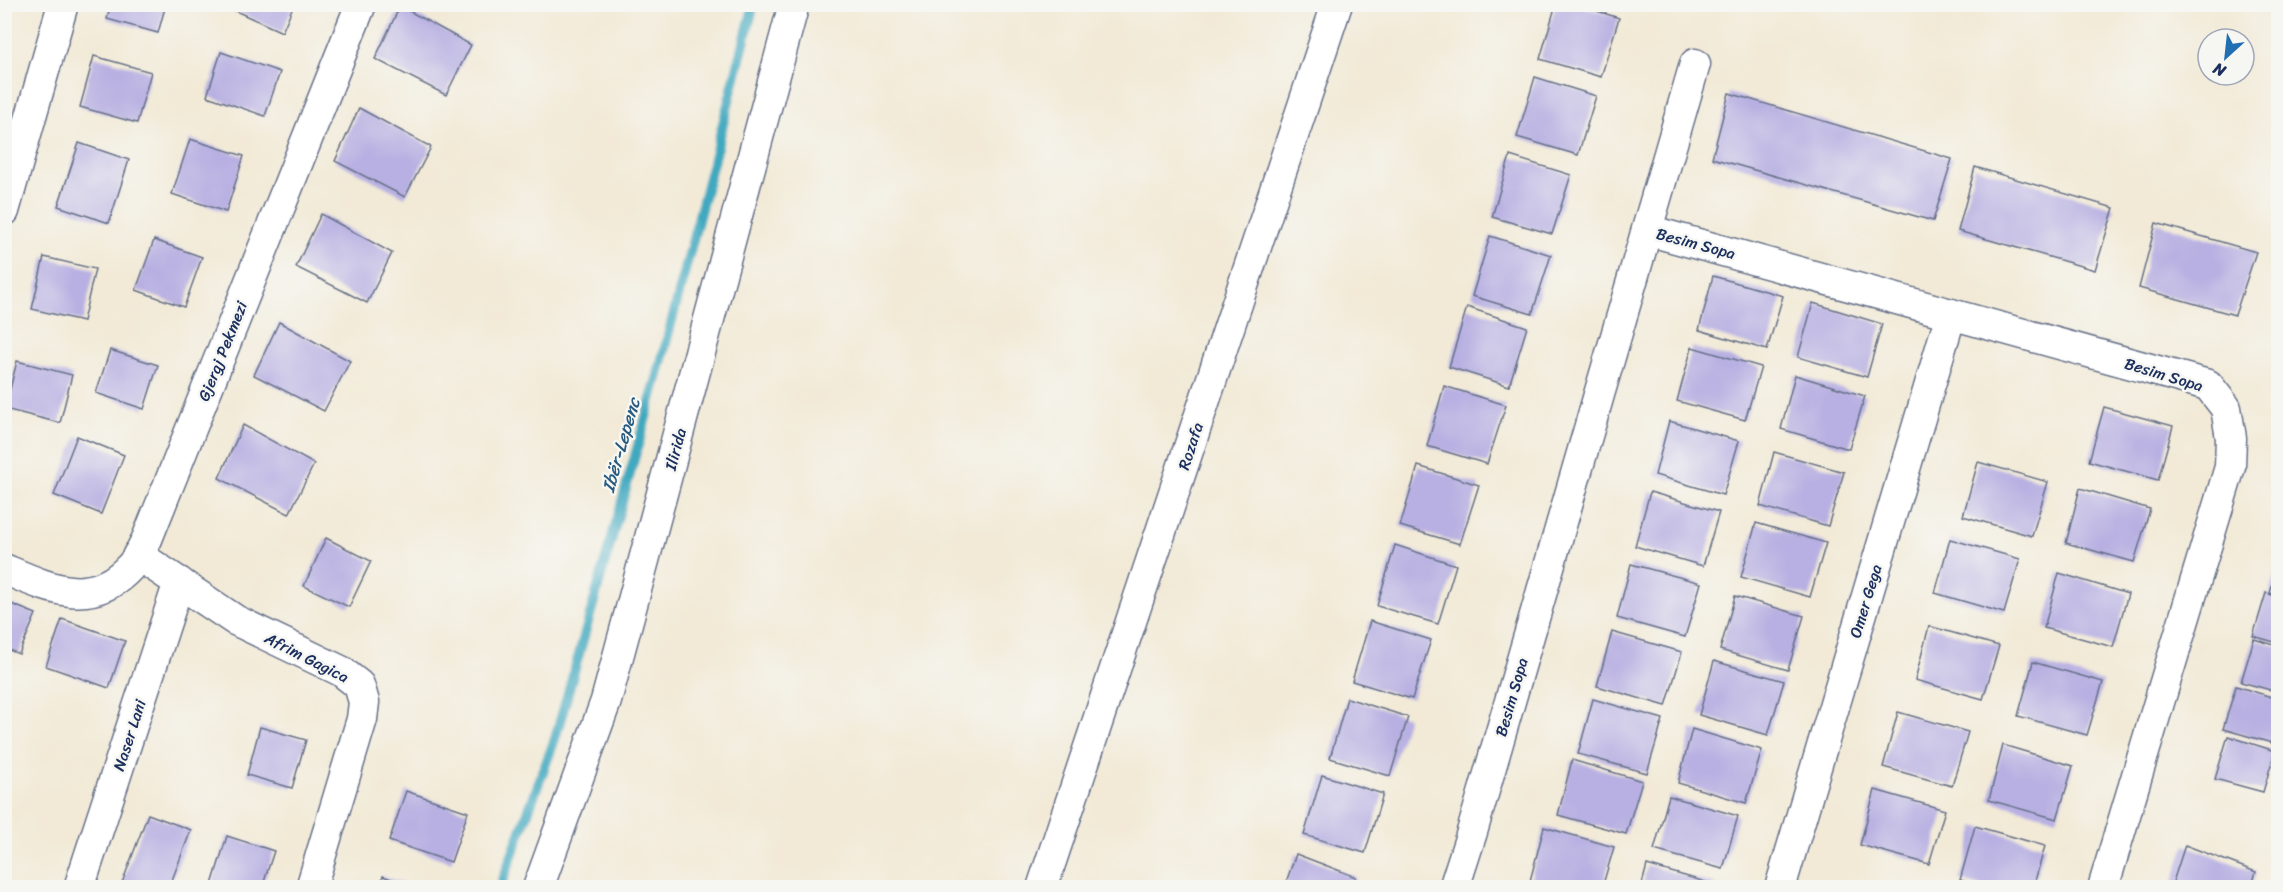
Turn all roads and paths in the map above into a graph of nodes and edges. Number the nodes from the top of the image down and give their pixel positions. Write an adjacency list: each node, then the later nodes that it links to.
1 (63, 4): 6 (street)
2 (361, 4): 9 (street, Gjergj Pekmezi)
3 (794, 4): 14 (street, Ilirida)
4 (1337, 4): 15 (street, Rozafa)
5 (1695, 64): 7 (street, Besim Sopa)
6 (4, 211)
7 (1647, 230): 8 (street, Besim Sopa); 16 (street, Besim Sopa)
8 (1951, 314): 17 (street, Omer Gega); 18 (street, Besim Sopa)
9 (138, 555): 10 (street, Gjergj Pekmezi); 11 (street, Afrim Gagica)
10 (4, 569)
11 (179, 582): 12 (street, Naser Lani); 13 (street, Afrim Gagica)
12 (80, 888)
13 (311, 888)
14 (538, 888)
15 (1042, 888)
16 (1454, 888)
17 (1780, 888)
18 (2103, 888)

